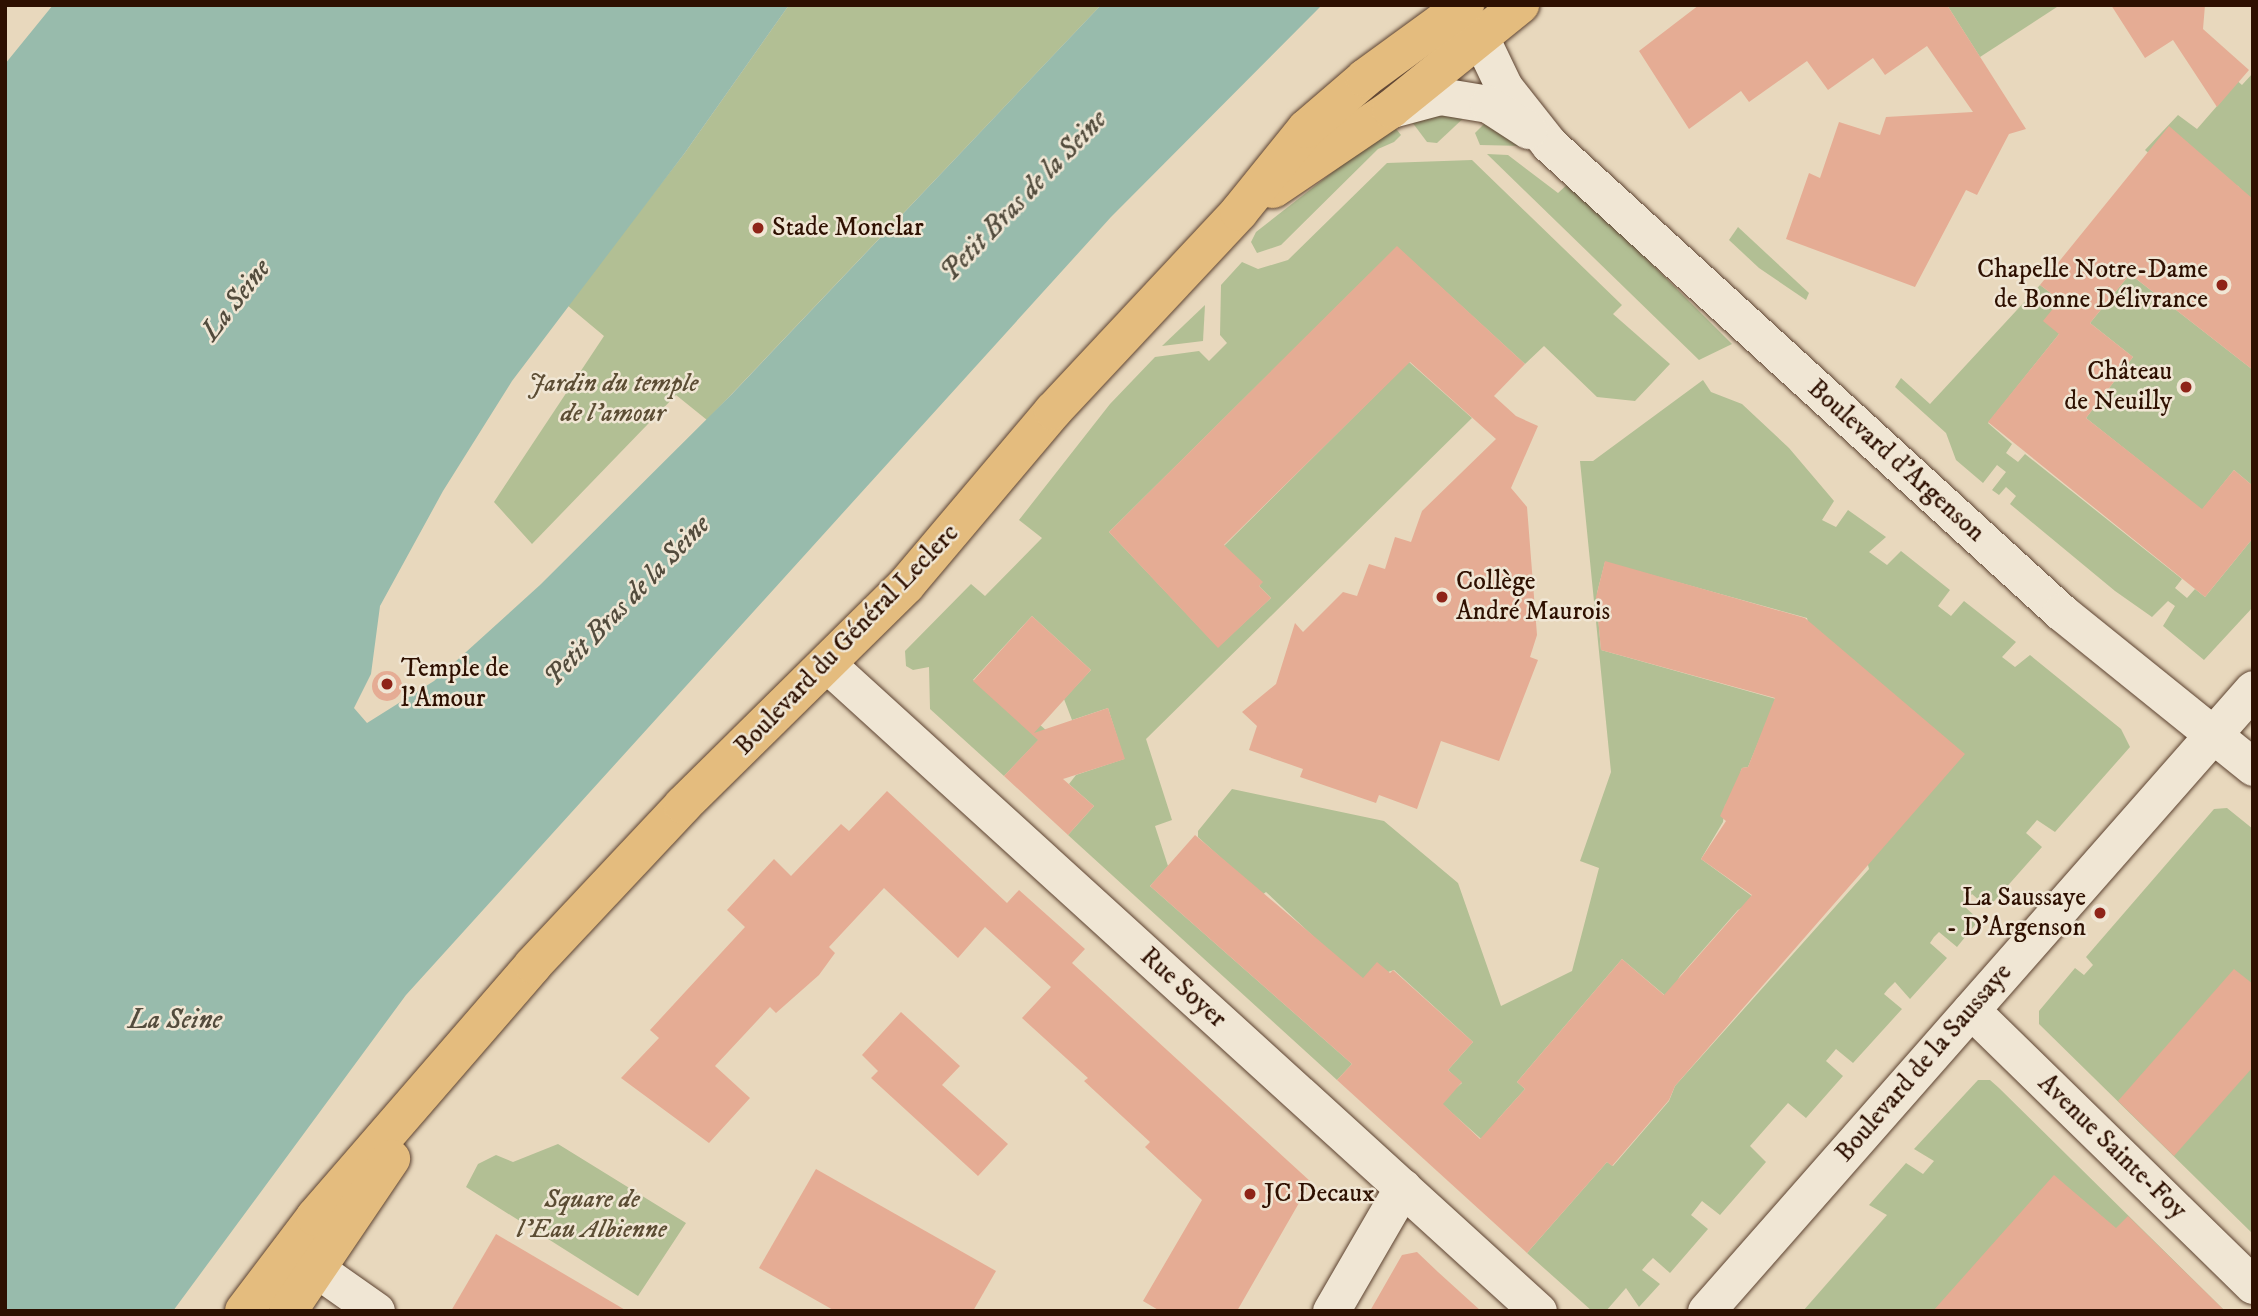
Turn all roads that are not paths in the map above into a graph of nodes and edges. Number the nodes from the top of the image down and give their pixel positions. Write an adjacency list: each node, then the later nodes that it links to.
1 (1465, 5): 7 (main road, Boulevard du Général Leclerc)
2 (1520, 5): 3 (main road, Boulevard du Général Leclerc)
3 (1474, 33): 4 (street, Boulevard d'Argenson); 5 (main road, Boulevard du Général Leclerc); 6 (street, Boulevard d'Argenson)
4 (1488, 104): 5 (street, Boulevard d'Argenson); 6 (street, Boulevard d'Argenson)
5 (1391, 109): 7 (main road, Boulevard du Général Leclerc)
6 (1549, 144): 10 (street, Boulevard d'Argenson)
7 (1239, 212): 8 (main road, Boulevard du Général Leclerc)
8 (828, 665): 13 (street, Rue Soyer); 14 (main road, Boulevard du Général Leclerc)
9 (2253, 689): 10 (street, Boulevard de la Saussaye)
10 (2211, 734): 11 (street, Boulevard d'Argenson); 12 (street, Boulevard de la Saussaye)
11 (2253, 767)
12 (1971, 1010): 15 (street, Avenue Sainte-Foy); 21 (street, Boulevard de la Saussaye)
13 (1403, 1187): 19 (street); 20 (street, Rue Soyer)
14 (303, 1259): 16 (main road, Boulevard du Général Leclerc); 17 (main road, Boulevard du Général Leclerc); 18 (street)
15 (2253, 1285)
16 (244, 1311)
17 (288, 1311)
18 (376, 1311)
19 (1331, 1311)
20 (1538, 1311)
21 (1706, 1311)

